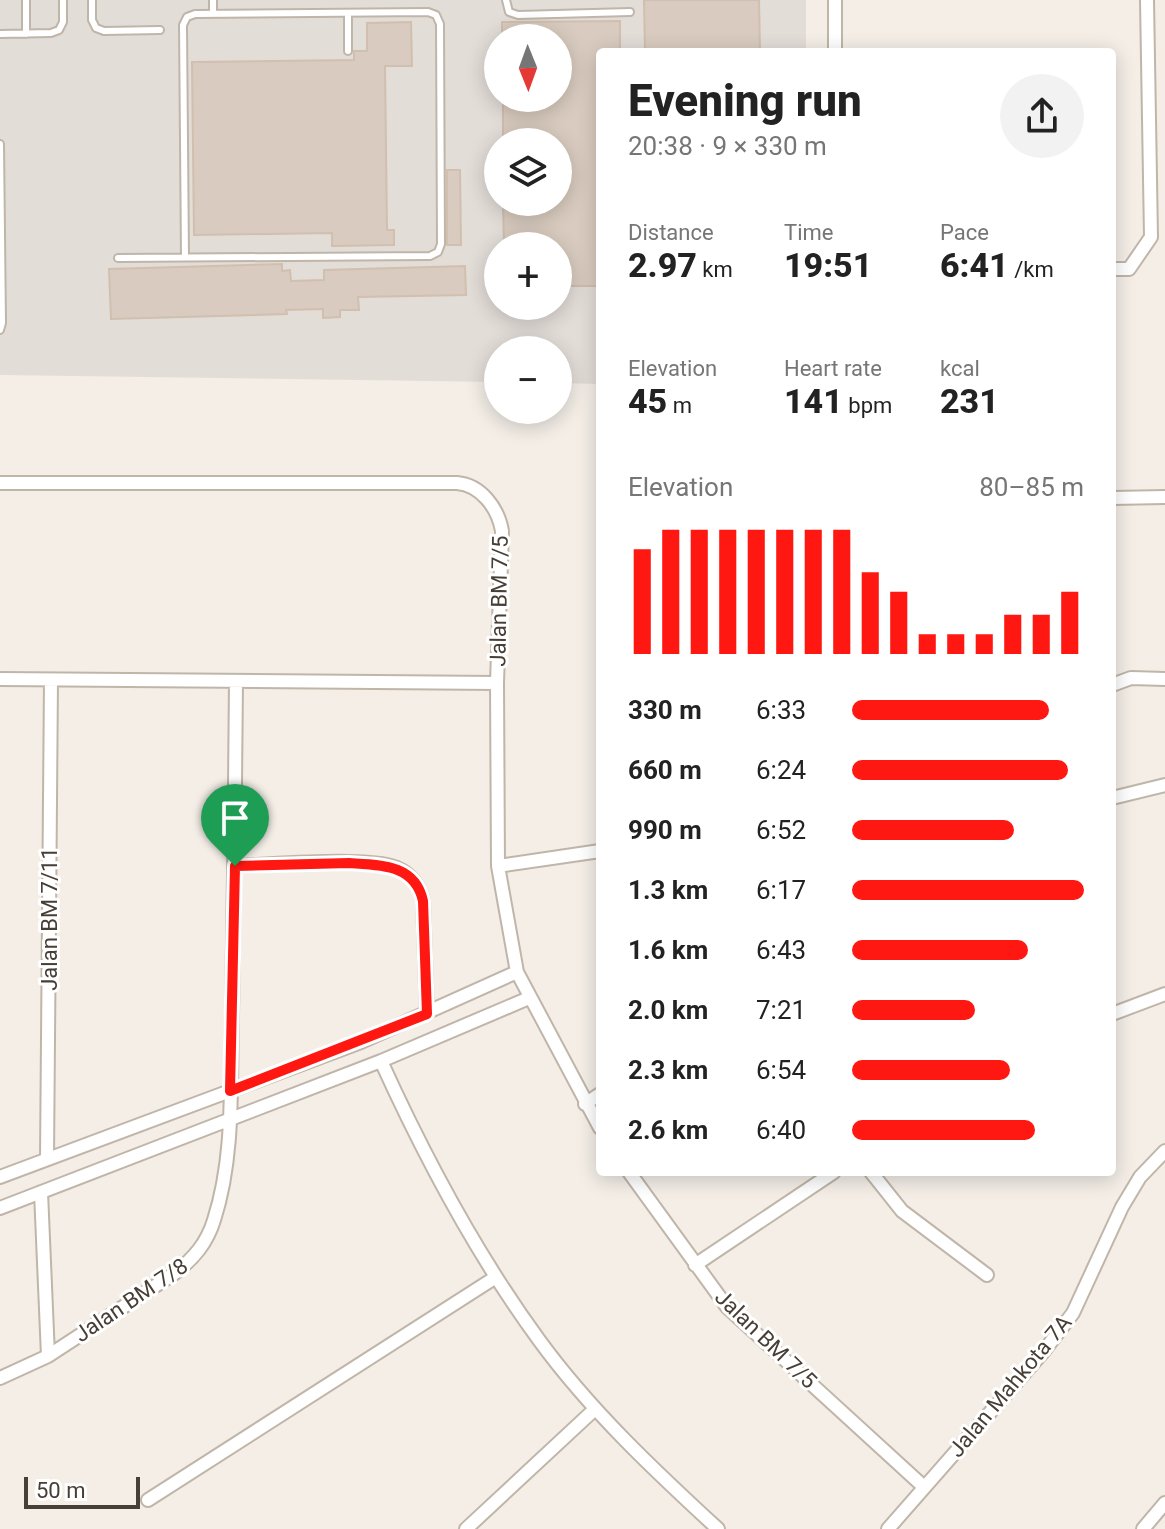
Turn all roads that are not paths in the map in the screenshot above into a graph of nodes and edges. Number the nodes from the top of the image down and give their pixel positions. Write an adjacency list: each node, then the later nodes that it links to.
1 (26, 0): 13 (lane)
2 (63, 0): 13 (lane)
3 (92, 0): 11 (lane)
4 (213, 0): 10 (lane)
5 (506, 0): 8 (lane)
6 (835, 0): 14 (street)
7 (1147, 0): 19 (street)
8 (630, 12)
9 (348, 13): 10 (lane); 15 (lane); 17 (lane)
10 (213, 14): 17 (lane)
11 (160, 30)
12 (0, 34): 13 (lane)
13 (26, 34)
14 (835, 48)
15 (348, 51)
16 (0, 144): 20 (lane)
17 (185, 257): 18 (lane)
18 (118, 258)
19 (1116, 269)
20 (0, 330)
21 (0, 483): 28 (street, Jalan BM 7/5)
22 (1165, 497): 23 (street)
23 (1116, 498)
24 (0, 679): 26 (street)
25 (1165, 679): 29 (street)
26 (51, 680): 27 (street); 47 (street, Jalan BM 7/11)
27 (236, 681): 28 (street); 33 (street, Jalan BM 7/8)
28 (497, 683): 34 (street, Jalan BM 7/5)
29 (1116, 684)
30 (1165, 785): 31 (street)
31 (1116, 797)
32 (596, 852): 34 (street)
33 (235, 866): 39 (street); 41 (street, Jalan BM 7/8)
34 (498, 866): 35 (street, Jalan BM 7/5)
35 (517, 972): 37 (street, Jalan BM 7/5); 39 (street)
36 (1165, 994): 38 (street)
37 (529, 998): 40 (street); 43 (street, Jalan BM 7/5)
38 (1116, 1012)
39 (427, 1014): 41 (street)
40 (381, 1061): 44 (street); 56 (street)
41 (230, 1091): 44 (street, Jalan BM 7/8); 47 (street)
42 (596, 1097): 43 (street)
43 (585, 1104): 45 (street, Jalan BM 7/5)
44 (232, 1118): 52 (street); 57 (street, Jalan BM 7/8)
45 (596, 1122)
46 (1165, 1151): 60 (street, Jalan Mahkota 7A)
47 (47, 1159): 51 (street)
48 (632, 1176): 54 (street, Jalan BM 7/5)
49 (828, 1176): 54 (street)
50 (874, 1176): 55 (street)
51 (0, 1177)
52 (41, 1192): 53 (street); 57 (street)
53 (0, 1208)
54 (695, 1265): 60 (street, Jalan BM 7/5)
55 (987, 1275)
56 (496, 1277): 59 (street); 61 (street)
57 (48, 1356): 58 (street, Jalan BM 7/8)
58 (0, 1378)
59 (595, 1409): 63 (street); 64 (street)
60 (924, 1487): 65 (street, Jalan Mahkota 7A)
61 (148, 1500)
62 (1165, 1503): 66 (street)
63 (466, 1529)
64 (717, 1529)
65 (888, 1529)
66 (1143, 1529)

